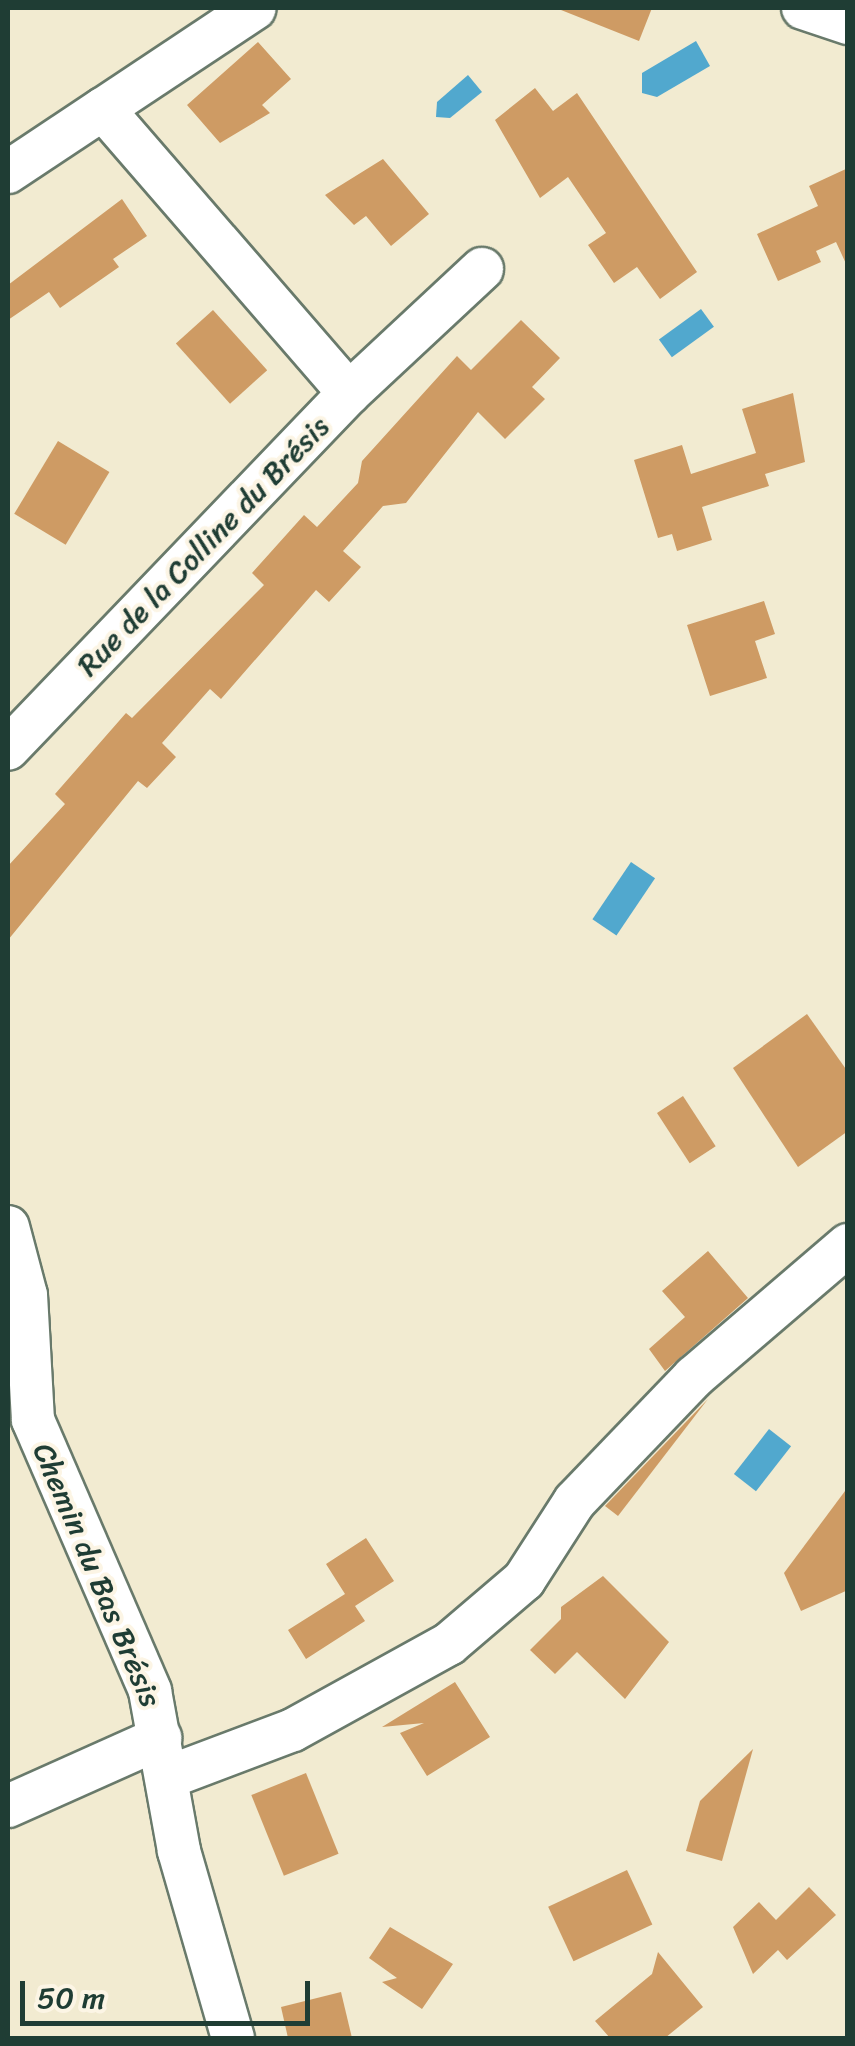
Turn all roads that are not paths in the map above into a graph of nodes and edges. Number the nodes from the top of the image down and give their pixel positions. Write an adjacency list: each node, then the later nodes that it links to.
1 (254, 8): 4 (street)
2 (803, 8): 3 (street)
3 (848, 23)
4 (103, 109): 5 (street); 7 (street, Rue de la Colline du Brésis)
5 (8, 172)
6 (482, 270): 7 (street)
7 (349, 393): 8 (street, Rue de la Colline du Brésis)
8 (8, 749)
9 (8, 1227): 11 (street, Chemin du Bas Brésis)
10 (848, 1245): 11 (street)
11 (166, 1757): 12 (street); 13 (street, Chemin du Bas Brésis)
12 (8, 1806)
13 (232, 2038)

